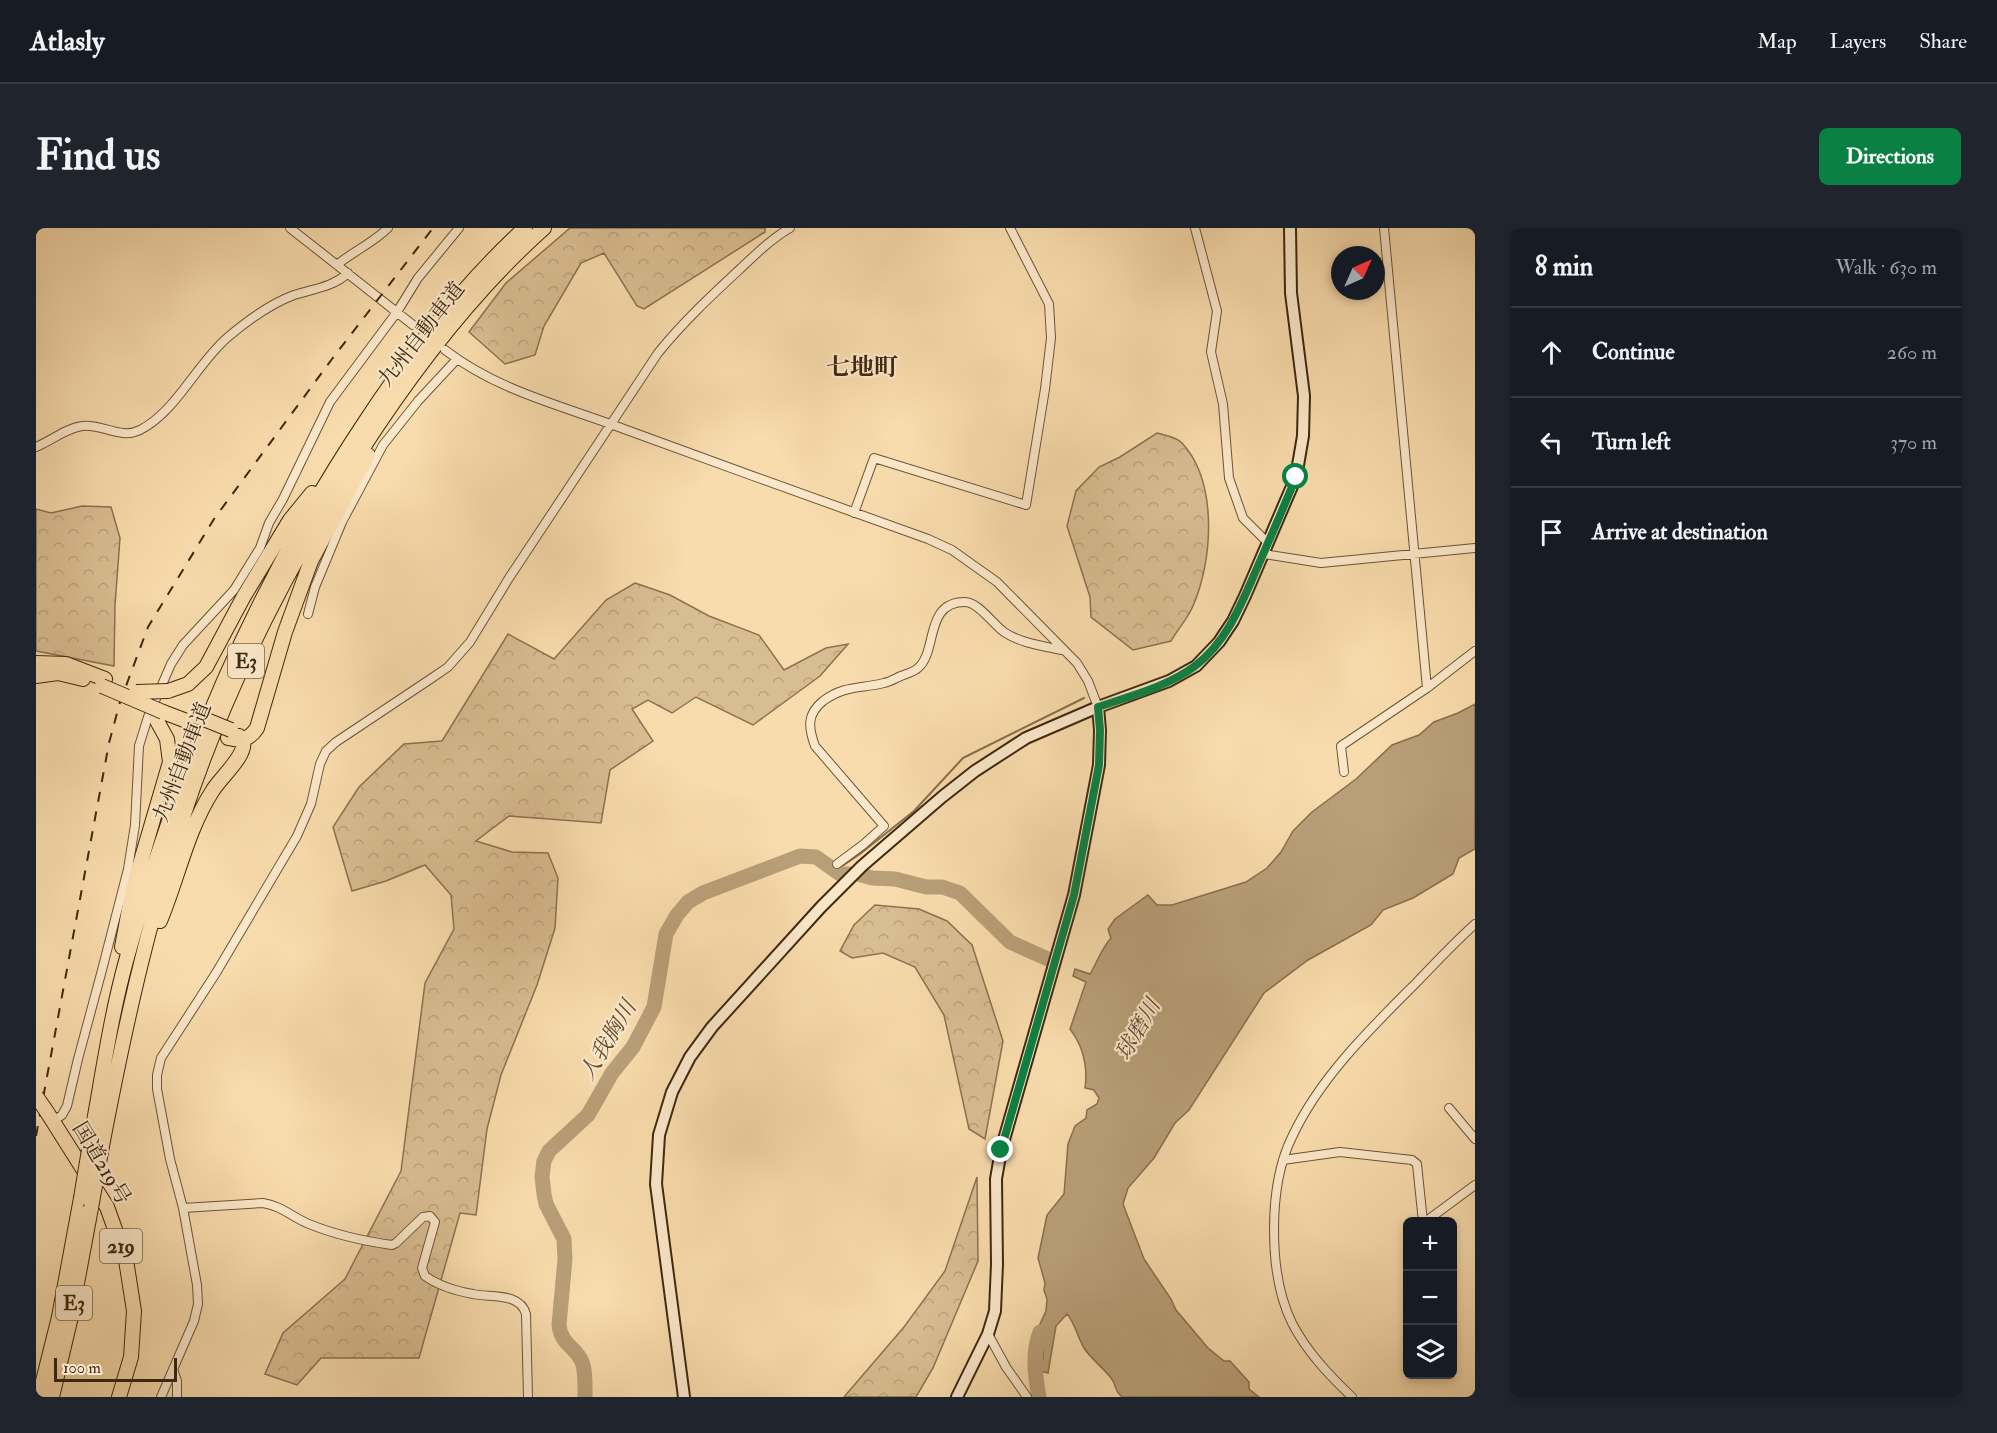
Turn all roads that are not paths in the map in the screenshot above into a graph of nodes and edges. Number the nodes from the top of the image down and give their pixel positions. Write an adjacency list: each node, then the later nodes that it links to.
1 (290, 228): 11 (street)
2 (388, 228): 11 (street)
3 (459, 228): 13 (street)
4 (525, 228): 20 (highway, 九州自動車道 / E3)
5 (544, 228): 17 (highway, 九州自動車道 / E3)
6 (790, 228): 18 (street)
7 (1010, 228): 21 (street)
8 (1196, 228): 22 (street)
9 (1290, 228): 22 (main road)
10 (1384, 228): 24 (street)
11 (338, 264): 12 (street)
12 (348, 273): 13 (street); 19 (street)
13 (397, 312): 14 (street); 42 (street)
14 (413, 325)
15 (445, 350): 16 (street)
16 (457, 360): 18 (street); 25 (street)
17 (410, 377): 34 (highway); 38 (highway, 九州自動車道 / E3)
18 (612, 424): 21 (street); 47 (street)
19 (36, 447)
20 (339, 461): 32 (highway); 39 (highway, 九州自動車道 / E3)
21 (854, 513): 26 (street)
22 (1266, 548): 24 (street); 33 (main road)
23 (1475, 548): 24 (street)
24 (1414, 554): 31 (street)
25 (308, 614)
26 (1063, 650): 33 (street); 36 (street)
27 (1475, 651): 31 (street)
28 (36, 663): 30 (highway)
29 (36, 676): 30 (highway)
30 (103, 682): 32 (highway)
31 (1427, 688): 35 (street)
32 (163, 707): 34 (highway, bridge); 39 (highway)
33 (1098, 707): 50 (main road); 58 (main road)
34 (243, 741): 38 (highway)
35 (1344, 772)
36 (837, 864)
37 (1475, 924): 45 (street)
38 (140, 970): 44 (highway, 九州自動車道 / E3)
39 (108, 1038): 44 (highway, 九州自動車道 / E3)
40 (36, 1096): 42 (highway, 国道219号 / 219, bridge)
41 (1449, 1108): 43 (street)
42 (50, 1116): 54 (highway, 国道219号 / 219)
43 (1475, 1139)
44 (97, 1142): 52 (highway, 九州自動車道 / E3, bridge); 53 (highway, 九州自動車道 / E3, bridge)
45 (1283, 1160): 48 (street); 61 (street)
46 (1475, 1185): 49 (street)
47 (183, 1208): 51 (street); 57 (street)
48 (1424, 1217)
49 (1430, 1217)
50 (988, 1334): 59 (main road); 60 (street)
51 (173, 1368): 55 (street); 56 (street)
52 (39, 1397)
53 (52, 1397)
54 (119, 1397)
55 (161, 1397)
56 (177, 1397)
57 (528, 1397)
58 (684, 1397)
59 (957, 1397)
60 (1027, 1397)
61 (1352, 1397)

